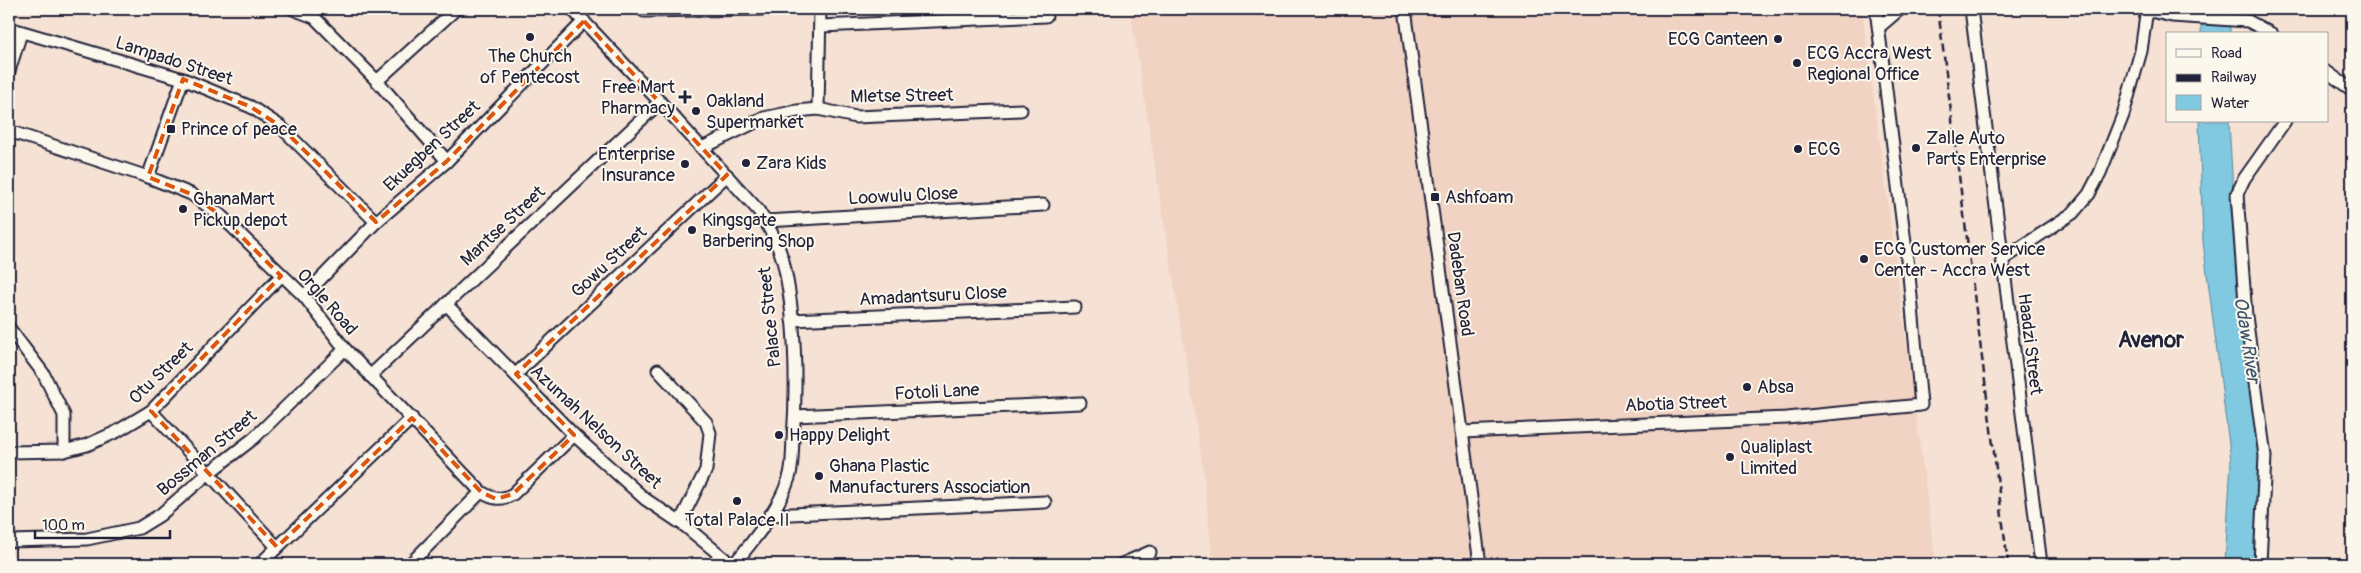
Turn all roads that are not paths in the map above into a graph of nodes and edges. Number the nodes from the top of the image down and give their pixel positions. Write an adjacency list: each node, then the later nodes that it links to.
1 (293, 9): 12 (street)
2 (456, 9): 24 (street)
3 (572, 9): 14 (street, Palace Street)
4 (761, 9): 11 (street)
5 (820, 9): 15 (street)
6 (1405, 9): 53 (street, Dadeban Road)
7 (1876, 9): 16 (street)
8 (1900, 9): 16 (street)
9 (1971, 9): 38 (street, Haadzi Street)
10 (2145, 9): 18 (street); 38 (street)
11 (644, 11)
12 (318, 13): 24 (street)
13 (1046, 16): 15 (street)
14 (584, 21): 26 (street, Palace Street); 32 (street, Ekuegben Street)
15 (821, 26): 27 (street)
16 (1879, 27): 53 (street, Abotia Street)
17 (9, 28): 19 (street, Lampado Street)
18 (2269, 32)
19 (21, 33): 20 (street); 22 (street, Lampado Street)
20 (9, 71)
21 (2328, 73): 23 (street); 25 (street)
22 (183, 79): 34 (street); 37 (street, Lampado Street)
23 (2352, 80)
24 (377, 81): 32 (street)
25 (2352, 90)
26 (660, 102): 31 (street, Palace Street); 41 (street, Mantse Street)
27 (818, 109): 28 (street, Mletse Street); 31 (street, Mletse Street)
28 (1021, 110)
29 (2284, 122): 71 (street)
30 (9, 131): 34 (street, Orgle Road)
31 (702, 148): 33 (street, Palace Street)
32 (447, 161): 37 (street, Ekuegben Street)
33 (727, 175): 36 (street, Palace Street); 47 (street, Gowu Street)
34 (148, 177): 39 (street, Orgle Road)
35 (1043, 205): 36 (street, Loowulu Close)
36 (766, 221): 43 (street, Palace Street)
37 (376, 222): 40 (street, Ekuegben Street)
38 (2002, 260): 70 (street, Haadzi Street)
39 (281, 276): 40 (street, Orgle Road); 50 (street, Otu Street)
40 (304, 296): 45 (street, Orgle Road)
41 (446, 304): 47 (street, Azumah Nelson Street); 48 (street, Mantse Street)
42 (1076, 307): 43 (street, Amadantsuru Close)
43 (792, 320): 51 (street, Palace Street)
44 (9, 328): 55 (street)
45 (345, 349): 48 (street, Orgle Road); 57 (street, Bossman Street)
46 (658, 370): 61 (street)
47 (516, 374): 54 (street, Azumah Nelson Street)
48 (370, 376): 52 (street, Orgle Road)
49 (1080, 403): 51 (street, Fotoli Lane)
50 (151, 411): 55 (street, Otu Street); 57 (street)
51 (795, 416): 60 (street, Palace Street)
52 (412, 418): 58 (street, Orgle Road); 63 (street)
53 (1462, 432): 69 (street, Dadeban Road)
54 (574, 435): 58 (street); 61 (street, Azumah Nelson Street)
55 (64, 451): 56 (street, Otu Street)
56 (9, 452)
57 (210, 472): 62 (street, Bossman Street); 63 (street)
58 (481, 492): 66 (street)
59 (1044, 502): 60 (street)
60 (770, 515): 67 (street, Palace Street)
61 (680, 522): 67 (street, Azumah Nelson Street)
62 (9, 541)
63 (277, 547): 65 (street)
64 (1150, 552): 68 (street)
65 (260, 564)
66 (410, 564)
67 (733, 564)
68 (1122, 564)
69 (1480, 564)
70 (2040, 564)
71 (2260, 564)

